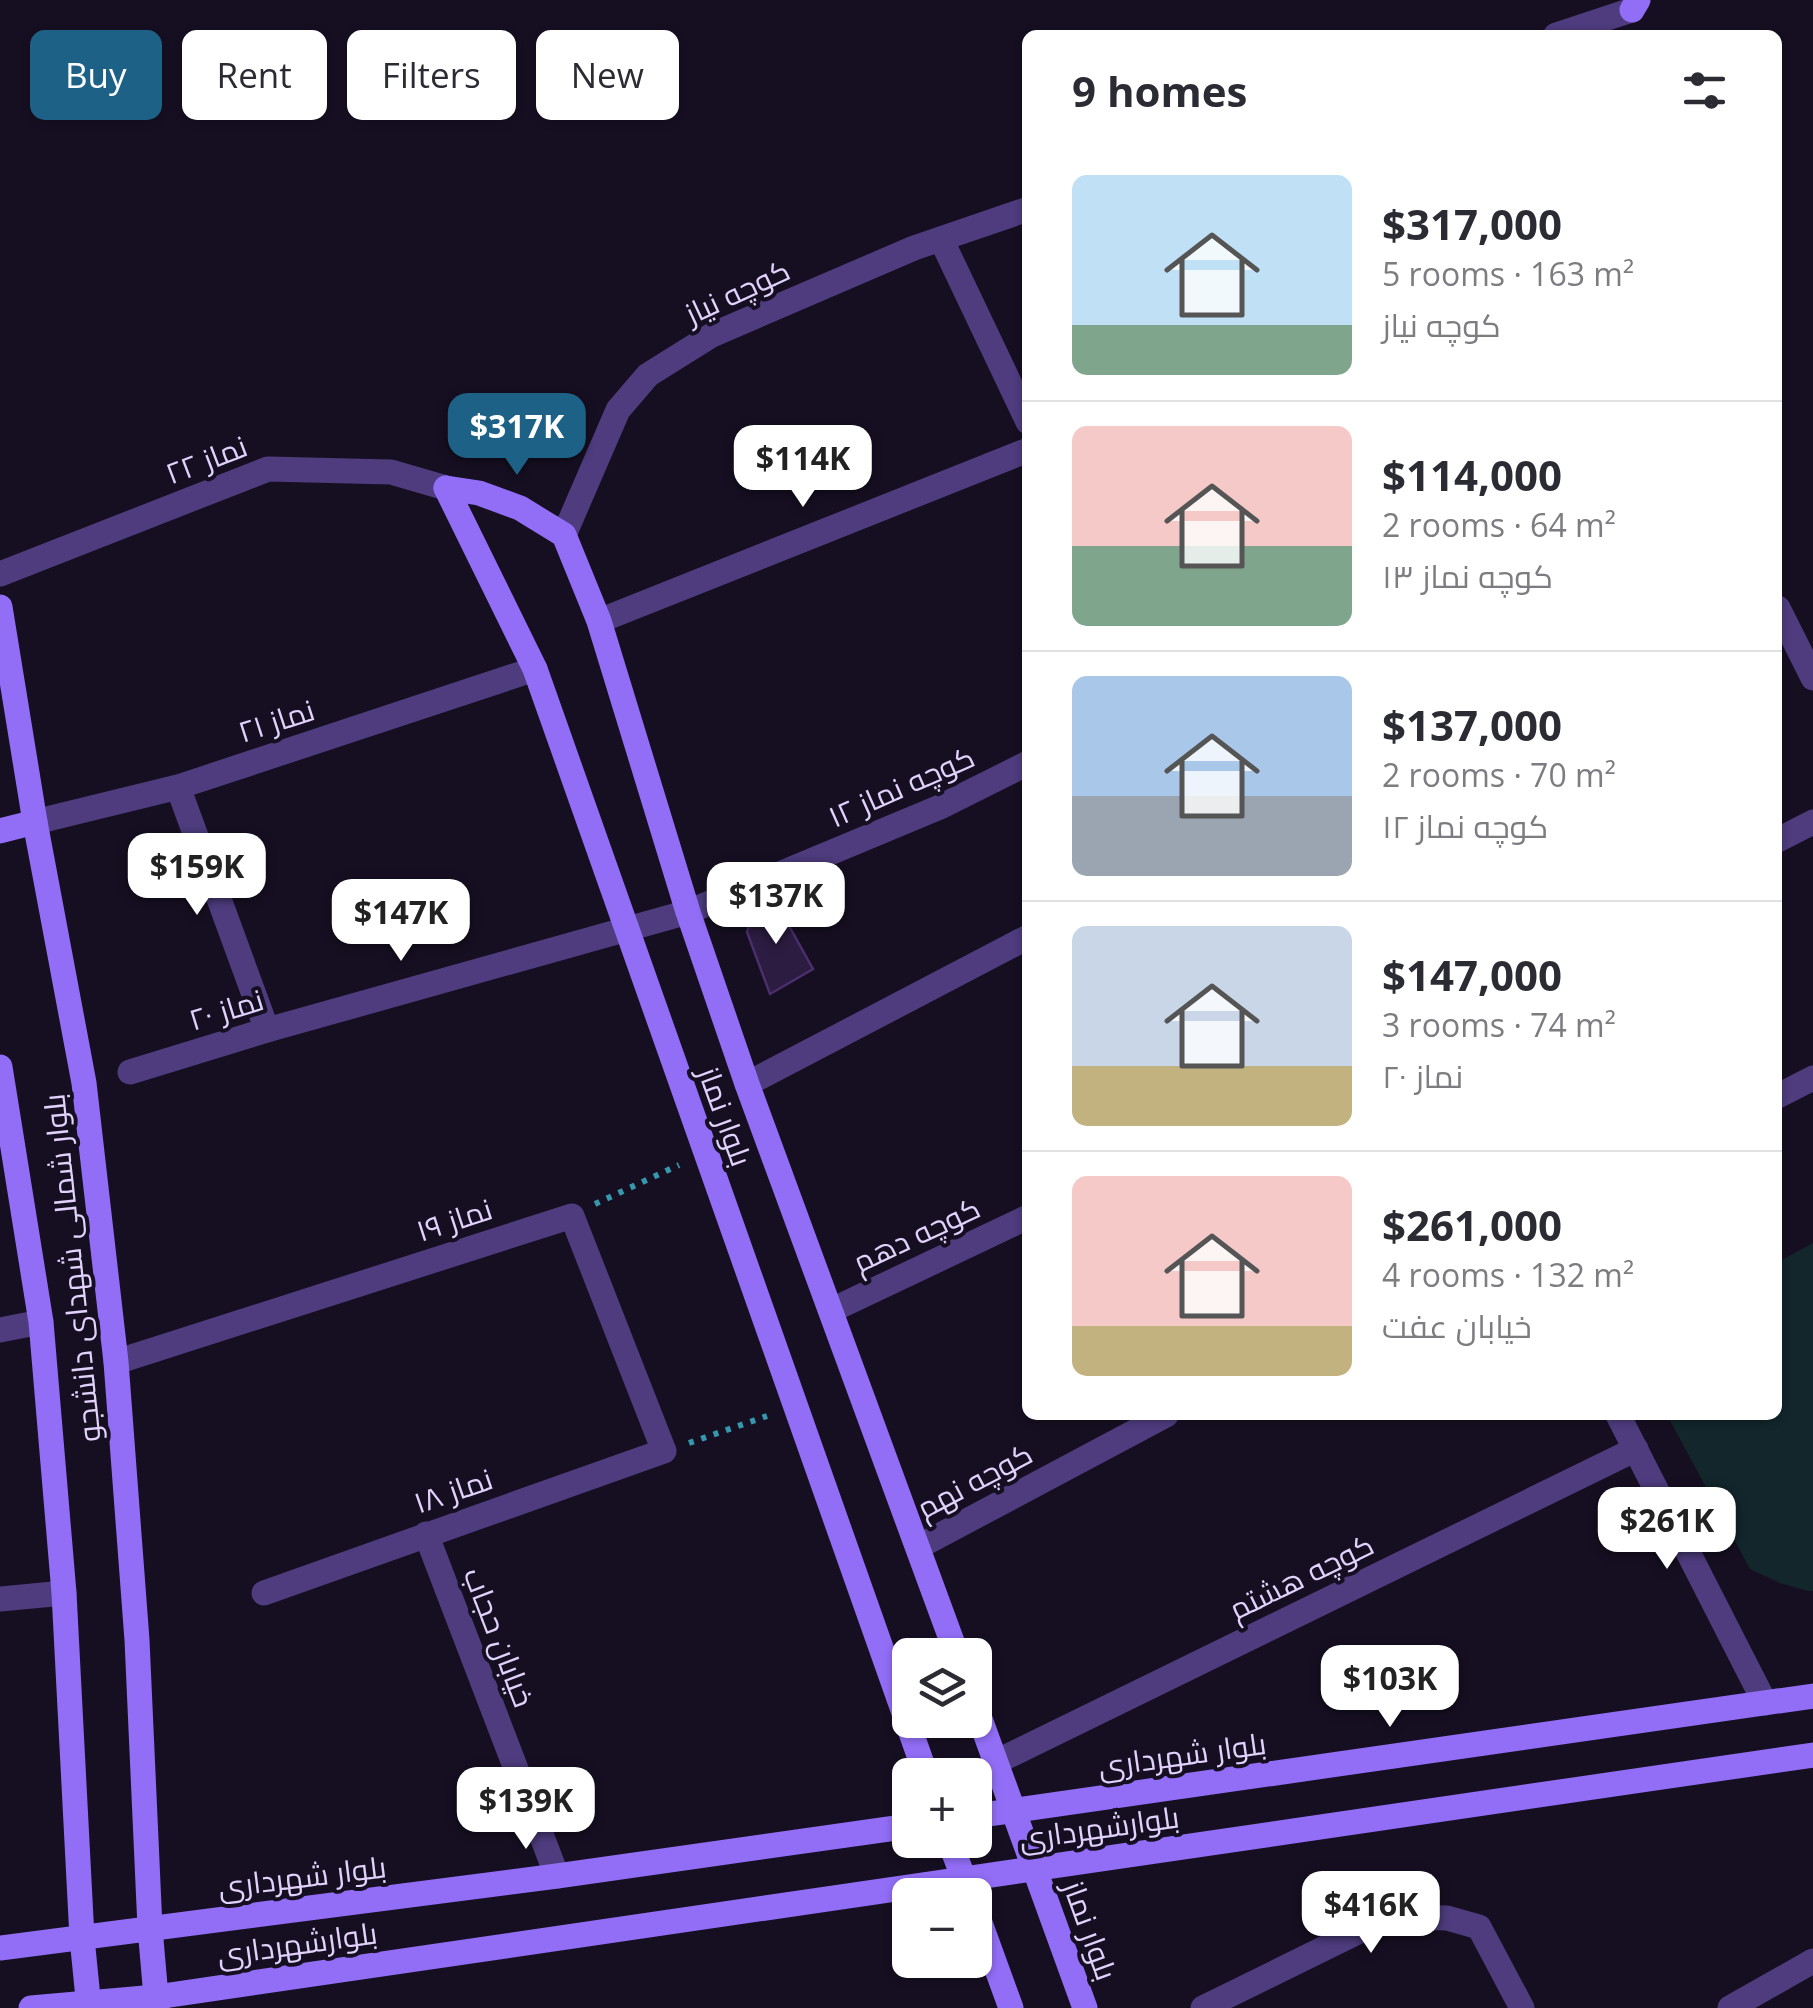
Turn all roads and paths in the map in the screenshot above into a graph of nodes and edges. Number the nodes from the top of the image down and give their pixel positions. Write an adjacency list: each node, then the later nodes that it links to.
1 (1635, 5): 2 (street); 3 (street)
2 (1569, 30)
3 (1624, 30)
4 (1022, 212): 5 (street, کوچه نیاز)
5 (941, 239): 6 (street); 9 (street, کوچه نیاز)
6 (1022, 409)
7 (1022, 452): 13 (street)
8 (446, 488): 9 (main road); 10 (street, نماز ۲۲); 14 (main road, بلوار نماز)
9 (564, 535): 13 (main road, بلوار نماز)
10 (0, 574)
11 (0, 607): 18 (main road, بلوار شمالی شهدای دانشجو)
12 (1782, 616): 15 (street)
13 (599, 621): 22 (main road, بلوار نماز)
14 (535, 669): 17 (street, نماز ۲۱); 23 (main road, بلوار نماز)
15 (1813, 678)
16 (1022, 767): 22 (street, کوچه نماز ۱۲)
17 (178, 787): 18 (street, نماز ۲۱); 25 (street)
18 (34, 822): 20 (main road); 38 (main road, بلوار شمالی شهدای دانشجو)
19 (1813, 822): 21 (street)
20 (0, 831)
21 (1782, 838)
22 (688, 912): 23 (street, نماز ۲۰); 29 (main road, بلوار نماز)
23 (626, 930): 25 (street, نماز ۲۰); 32 (main road, بلوار نماز)
24 (1022, 940): 29 (street)
25 (267, 1030): 27 (street, نماز ۲۰)
26 (0, 1067): 31 (main road, بلوار شمالی شهدای دانشجو)
27 (130, 1072)
28 (1813, 1078): 30 (street)
29 (747, 1084): 35 (main road, بلوار نماز)
30 (1782, 1094)
31 (3, 1106): 36 (main road, بلوار شمالی شهدای دانشجو)
32 (704, 1153): 33 (path); 39 (main road, بلوار نماز)
33 (572, 1216): 38 (street, نماز ۱۹); 43 (street)
34 (1022, 1220): 35 (street, کوچه دهم)
35 (832, 1310): 45 (main road, بلوار نماز)
36 (41, 1322): 37 (street); 47 (main road, بلوار شمالی شهدای دانشجو)
37 (0, 1330)
38 (116, 1362): 63 (main road, بلوار شمالی شهدای دانشجو)
39 (795, 1406): 43 (path); 54 (main road, بلوار نماز)
40 (1157, 1420): 45 (street, کوچه نهم)
41 (1621, 1420): 42 (street)
42 (1636, 1449): 51 (street); 55 (street, کوچه هشتم)
43 (664, 1451): 44 (street, نماز ۱۸)
44 (426, 1534): 46 (street, نماز ۱۸); 60 (street, خیابان حجاب)
45 (918, 1547): 49 (main road, بلوار نماز)
46 (264, 1592)
47 (64, 1593): 48 (street); 64 (main road, بلوار شمالی شهدای دانشجو)
48 (0, 1599)
49 (951, 1638)
50 (1813, 1696): 51 (main road, بلوار شهرداری)
51 (1766, 1703): 56 (main road, بلوار شهرداری)
52 (987, 1738): 55 (main road, بلوار نماز)
53 (1813, 1755): 59 (main road, بلوارشهرداری)
54 (920, 1758)
55 (996, 1762): 56 (main road, بلوار نماز)
56 (1013, 1810): 57 (main road, بلوار شهرداری); 59 (main road, بلوار نماز)
57 (992, 1813)
58 (892, 1829): 60 (main road, بلوار شهرداری)
59 (1034, 1869): 61 (main road, بلوارشهرداری); 72 (main road, بلوار نماز)
60 (557, 1876): 63 (main road, بلوار شهرداری)
61 (992, 1880)
62 (892, 1898): 68 (main road, بلوارشهرداری)
63 (150, 1928): 64 (main road, بلوار شهرداری); 68 (main road, بلوار شمالی شهدای دانشجو)
64 (82, 1938): 65 (main road, بلوار شهرداری); 69 (main road, بلوار شمالی شهدای دانشجو)
65 (0, 1948)
66 (992, 1958): 71 (main road)
67 (1813, 1961): 75 (street)
68 (156, 2002): 69 (main road)
69 (89, 2005): 70 (main road)
70 (31, 2008)
71 (1010, 2008)
72 (1085, 2008)
73 (1203, 2008): 74 (street)
74 (1522, 2008)
75 (1730, 2008)

